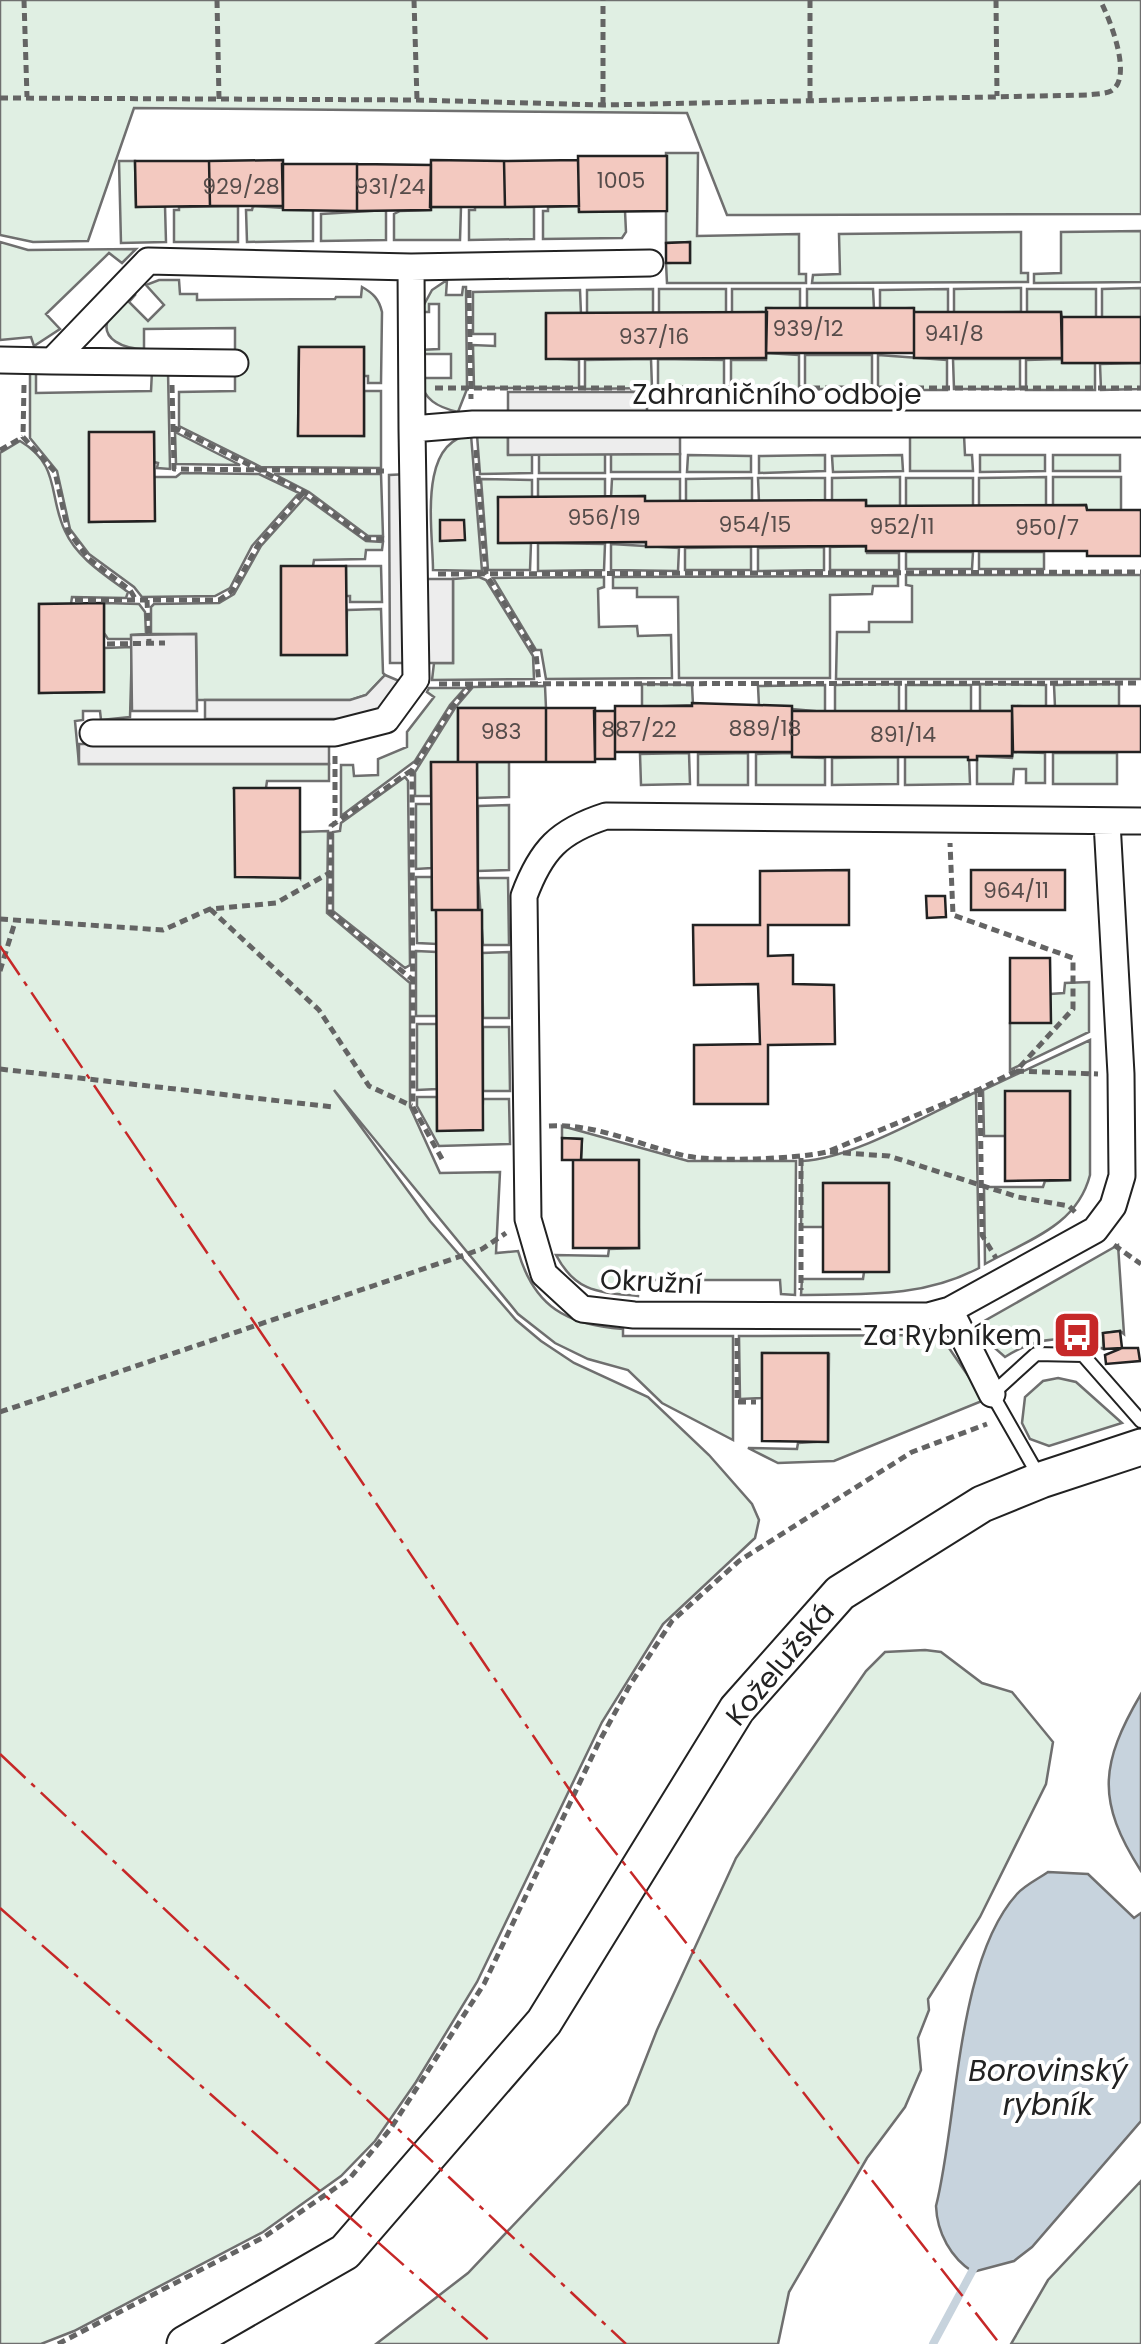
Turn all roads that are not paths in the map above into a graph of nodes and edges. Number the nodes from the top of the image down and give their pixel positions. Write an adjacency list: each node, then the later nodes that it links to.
1 (650, 263): 2 (street)
2 (412, 267): 4 (street); 7 (street)
3 (12, 360): 4 (street)
4 (52, 361): 5 (street)
5 (235, 363)
6 (1141, 424): 7 (street, Zahraničního odboje)
7 (412, 429): 8 (street)
8 (92, 734)
9 (1141, 821): 10 (street, Okružní)
10 (1108, 822): 11 (street, Okružní); 11 (street, Okružní)
11 (950, 1310): 12 (street)
12 (992, 1394): 13 (lane); 15 (lane)
13 (1141, 1421)
14 (1141, 1447): 15 (main road, Koželužská)
15 (1041, 1480): 16 (main road, Koželužská)
16 (185, 2344)

